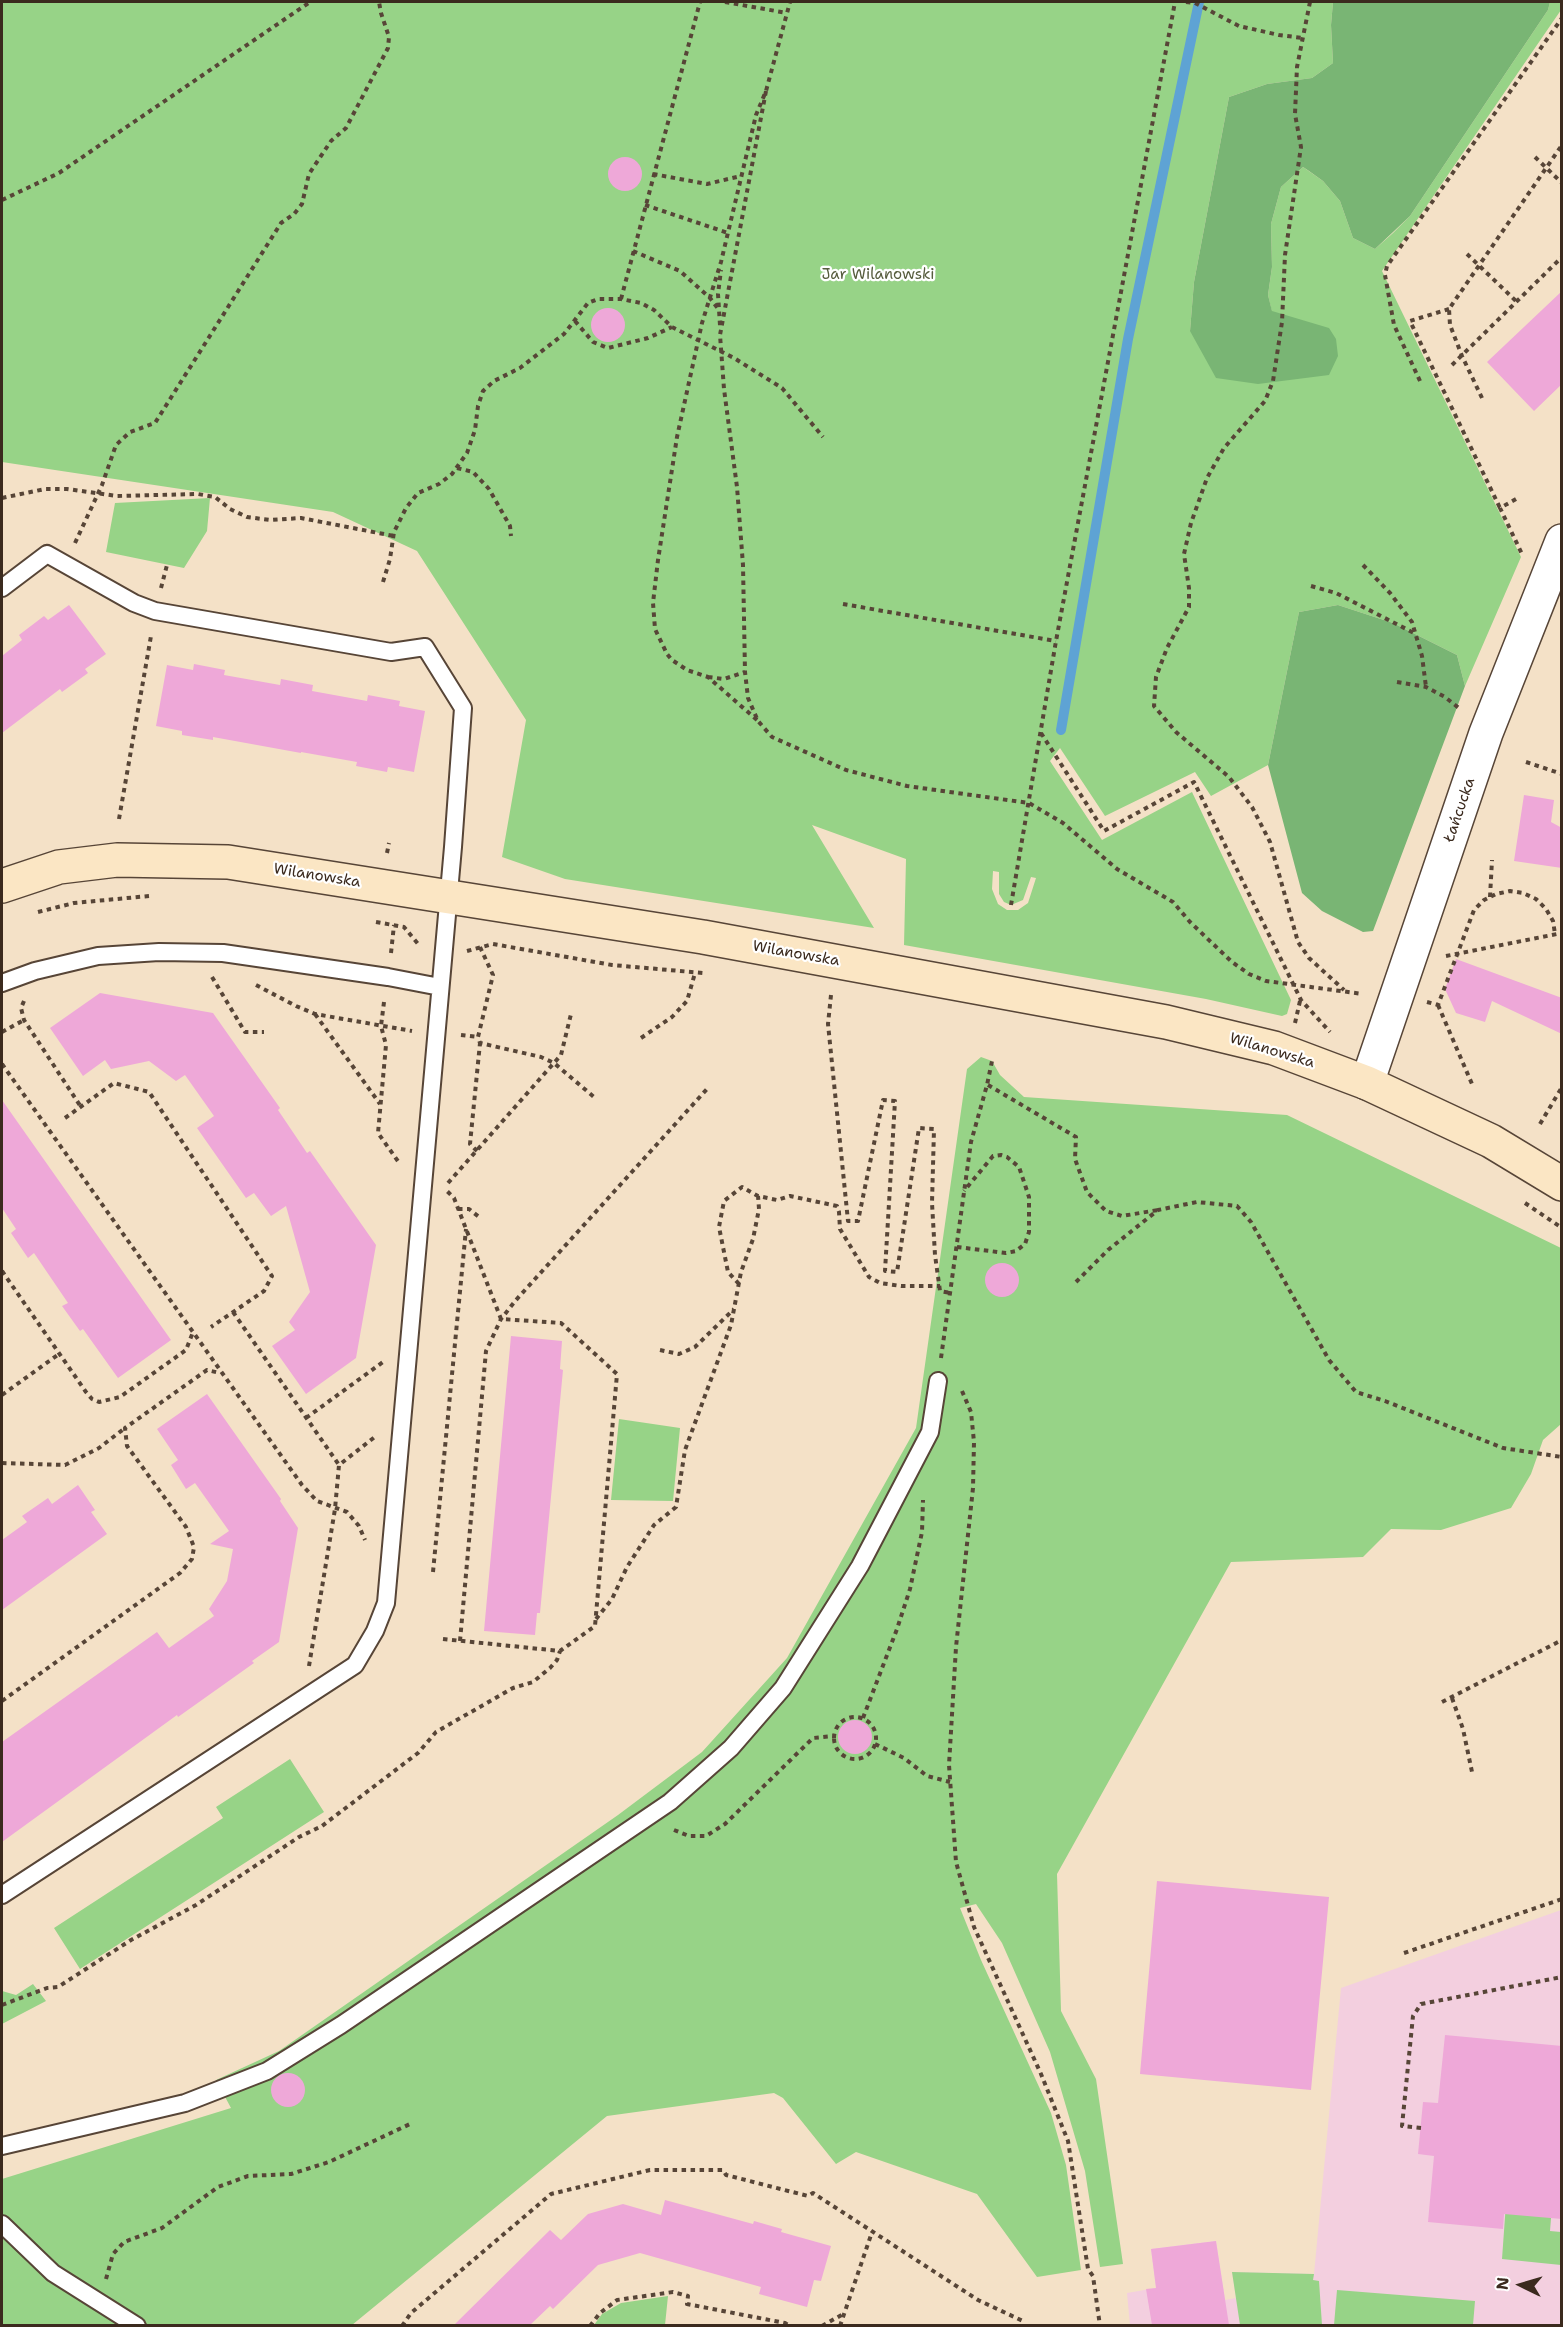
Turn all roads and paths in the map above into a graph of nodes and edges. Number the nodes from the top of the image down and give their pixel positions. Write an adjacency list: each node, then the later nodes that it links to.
1 (310, 2): 19 (path)
2 (379, 2): 43 (path)
3 (700, 2): 16 (path)
4 (725, 2): 9 (path)
5 (790, 2): 9 (path)
6 (1176, 2): 58 (path)
7 (1186, 2): 11 (path)
8 (1310, 2): 11 (path)
9 (787, 13): 12 (path)
10 (1562, 18): 39 (path)
11 (1303, 38): 94 (path)
12 (766, 91): 17 (path); 34 (path)
13 (1562, 145): 15 (path)
14 (1535, 157): 15 (path)
15 (1546, 167): 18 (path); 26 (path)
16 (653, 174): 17 (path); 20 (path)
17 (741, 176): 21 (path)
18 (1562, 183)
19 (2, 200)
20 (645, 205): 21 (path); 22 (path)
21 (728, 233): 25 (path)
22 (633, 251): 27 (path); 28 (path)
23 (1467, 254): 26 (path)
24 (1562, 257): 29 (path)
25 (721, 262): 27 (path); 31 (path)
26 (1478, 264): 29 (path); 30 (path)
27 (710, 298): 31 (path); 35 (path)
28 (621, 299): 32 (path); 33 (path)
29 (1517, 302): 37 (path)
30 (1449, 309): 37 (path); 45 (path)
31 (719, 310): 34 (path)
32 (575, 321): 33 (path); 42 (path)
33 (672, 327): 35 (path)
34 (720, 335): 36 (path)
35 (699, 341): 36 (path); 60 (path)
36 (722, 351): 41 (path); 59 (path)
37 (1462, 356): 38 (path); 40 (path)
38 (1452, 365)
39 (1420, 381)
40 (1482, 398)
41 (823, 437)
42 (457, 468): 46 (path); 47 (path)
43 (98, 494): 44 (path); 46 (path); 49 (path)
44 (2, 498)
45 (1500, 508)
46 (394, 536): 52 (path)
47 (512, 536)
48 (1562, 541): 65 (street, Łańcucka)
49 (65, 565): 54 (lane); 56 (lane)
50 (167, 565): 56 (path)
51 (1363, 565): 57 (path)
52 (383, 582)
53 (1311, 586): 57 (path)
54 (2, 588)
55 (843, 604): 58 (path)
56 (155, 611): 69 (path); 73 (lane)
57 (1415, 633): 62 (path)
58 (1056, 642): 64 (path)
59 (745, 672): 60 (path); 63 (path)
60 (708, 676): 63 (path)
61 (1397, 682): 62 (path)
62 (1426, 687): 65 (path)
63 (758, 721): 68 (path)
64 (1041, 733): 68 (path); 91 (path)
65 (1486, 733): 96 (street, Łańcucka)
66 (1526, 762): 67 (path)
67 (1562, 774)
68 (1029, 803): 75 (path); 91 (path)
69 (119, 819)
70 (1491, 860): 74 (path)
71 (2, 885): 73 (street, Wilanowska)
72 (159, 894): 76 (path)
73 (448, 896): 82 (lane); 112 (street, Wilanowska)
74 (1490, 897): 80 (path); 83 (path)
75 (1011, 904)
76 (31, 913)
77 (365, 920): 78 (path)
78 (394, 925): 82 (path); 88 (path)
79 (1562, 933): 80 (path)
80 (1555, 934): 83 (path)
81 (480, 947): 82 (path); 85 (path); 108 (path)
82 (443, 950): 92 (lane)
83 (1457, 953): 84 (path); 113 (path)
84 (1447, 955)
85 (695, 973): 86 (path); 107 (path)
86 (706, 973)
87 (220, 975): 105 (path)
88 (388, 977): 90 (lane); 92 (lane); 102 (path)
89 (250, 982): 98 (path)
90 (2, 983)
91 (1293, 984): 94 (path); 97 (path)
92 (440, 987): 175 (lane)
93 (831, 988): 137 (path)
94 (1344, 991): 96 (path)
95 (25, 996): 100 (path)
96 (1396, 996): 112 (street, Łańcucka)
97 (1300, 1000): 101 (path); 106 (path)
98 (315, 1014): 102 (path); 118 (path)
99 (571, 1014): 110 (path)
100 (24, 1020): 104 (path); 119 (path)
101 (1295, 1024)
102 (381, 1026): 103 (path); 118 (path)
103 (403, 1030)
104 (2, 1032)
105 (264, 1032)
106 (1333, 1035)
107 (641, 1038)
108 (480, 1043): 110 (path); 122 (path)
109 (992, 1061): 114 (path)
110 (554, 1063): 117 (path); 122 (path)
111 (2, 1064): 143 (path)
112 (1367, 1083): 124 (street, Wilanowska)
113 (1472, 1084)
114 (987, 1085): 125 (path); 129 (path)
115 (1562, 1087): 121 (path)
116 (707, 1089): 141 (path)
117 (594, 1096)
118 (381, 1105): 123 (path)
119 (81, 1107): 120 (path); 140 (path)
120 (65, 1118)
121 (1540, 1124)
122 (477, 1150): 128 (path)
123 (401, 1166)
124 (1562, 1184)
125 (964, 1191): 133 (path); 133 (path)
126 (758, 1196): 136 (path); 136 (path); 137 (path)
127 (1523, 1200): 132 (path)
128 (458, 1209): 130 (path); 131 (path)
129 (1158, 1210): 135 (path); 153 (path)
130 (479, 1217)
131 (466, 1228): 141 (path); 159 (path)
132 (1562, 1228)
133 (957, 1246): 138 (path)
134 (2, 1271): 145 (path)
135 (1076, 1282)
136 (739, 1284): 139 (path)
137 (940, 1286): 138 (path)
138 (951, 1293): 148 (path)
139 (734, 1308): 144 (path); 160 (path)
140 (233, 1312): 142 (path); 150 (path)
141 (501, 1319): 160 (path); 163 (path)
142 (211, 1328)
143 (193, 1332): 145 (path); 147 (path)
144 (660, 1350)
145 (59, 1354): 149 (path)
146 (382, 1372): 150 (path)
147 (221, 1373): 152 (path); 156 (path)
148 (938, 1381): 173 (path); 174 (lane)
149 (2, 1395)
150 (306, 1418): 155 (path)
151 (378, 1425): 155 (path)
152 (125, 1428): 154 (path); 167 (path)
153 (1562, 1457)
154 (2, 1463)
155 (339, 1465): 156 (path)
156 (334, 1509): 158 (path); 165 (path)
157 (922, 1532): 169 (path)
158 (368, 1545)
159 (434, 1572)
160 (595, 1620): 164 (path)
161 (444, 1639): 163 (path)
162 (1562, 1640): 166 (path)
163 (460, 1641): 164 (path)
164 (560, 1651): 179 (path)
165 (318, 1664)
166 (1452, 1698): 168 (path); 172 (path)
167 (2, 1701)
168 (1442, 1702)
169 (863, 1718): 170 (path); 171 (path)
170 (834, 1736): 171 (path); 174 (path)
171 (875, 1744): 173 (path)
172 (1472, 1772)
173 (950, 1782): 194 (path)
174 (656, 1811): 182 (lane)
175 (2, 1895)
176 (1562, 1899): 177 (path)
177 (1404, 1953)
178 (1562, 1977): 181 (path)
179 (2, 2005)
180 (410, 2124): 185 (path)
181 (1421, 2128)
182 (2, 2146)
183 (2, 2224): 185 (lane)
184 (872, 2232): 186 (path); 187 (path); 189 (path)
185 (96, 2301): 188 (lane)
186 (845, 2313): 192 (path); 193 (path)
187 (1025, 2322)
188 (137, 2325)
189 (402, 2325)
190 (590, 2325): 191 (path)
191 (790, 2325)
192 (822, 2325)
193 (840, 2325)
194 (1100, 2325)

